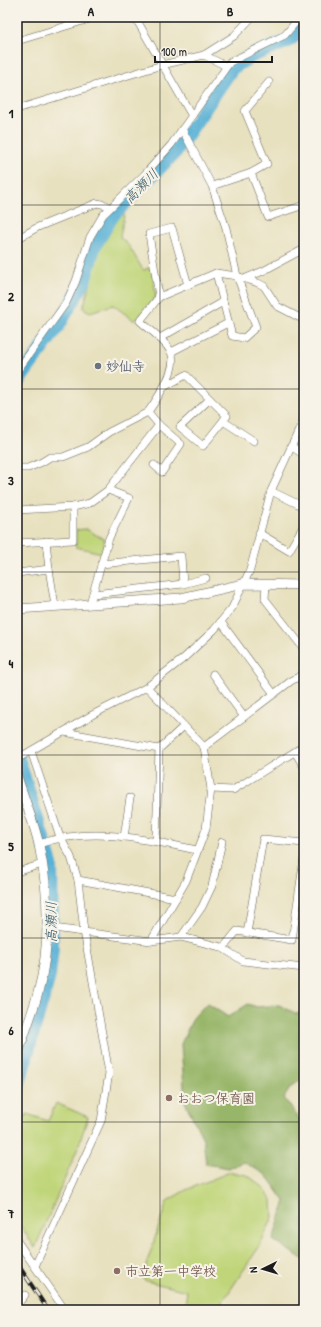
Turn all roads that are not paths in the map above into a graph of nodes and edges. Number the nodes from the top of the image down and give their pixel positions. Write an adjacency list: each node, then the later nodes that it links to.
1 (96, 17): 5 (street)
2 (136, 17): 7 (street)
3 (252, 17): 6 (street)
4 (300, 17): 8 (street)
5 (17, 41)
6 (204, 55): 7 (street); 8 (street)
7 (162, 65): 10 (street); 11 (street)
8 (226, 66): 11 (street)
9 (269, 82): 13 (street)
10 (17, 109)
11 (192, 116): 12 (street)
12 (182, 129): 14 (street); 16 (street)
13 (251, 173): 14 (street); 15 (street)
14 (212, 186): 20 (street)
15 (304, 206)
16 (109, 208): 17 (street); 28 (street)
17 (17, 239)
18 (304, 249): 20 (street)
19 (216, 273): 20 (street); 21 (street); 23 (street)
20 (241, 277): 24 (street); 25 (street)
21 (188, 285): 22 (street); 22 (street)
22 (159, 297): 26 (street)
23 (223, 302): 25 (street); 26 (street)
24 (304, 320)
25 (228, 323): 27 (street)
26 (160, 338): 27 (street)
27 (171, 352): 29 (street)
28 (17, 372)
29 (164, 387): 30 (street); 31 (street)
30 (210, 399): 33 (street); 33 (street)
31 (148, 412): 34 (street); 39 (street)
32 (304, 419): 36 (street)
33 (223, 421): 35 (street)
34 (159, 425): 38 (street); 40 (street)
35 (254, 441)
36 (291, 446): 37 (street); 41 (street)
37 (304, 455)
38 (154, 465)
39 (17, 468)
40 (108, 490): 43 (street); 49 (street)
41 (271, 491): 42 (street); 46 (street)
42 (304, 507)
43 (73, 508): 44 (street); 47 (street)
44 (17, 510)
45 (304, 524): 46 (street)
46 (259, 533): 54 (street)
47 (46, 541): 48 (street); 50 (street)
48 (17, 543)
49 (101, 564): 53 (street); 57 (street)
50 (49, 569): 51 (street); 58 (street)
51 (17, 573)
52 (206, 578): 53 (street)
53 (184, 584): 57 (street)
54 (243, 584): 55 (street); 57 (street); 60 (street)
55 (266, 584): 56 (street); 61 (street)
56 (304, 585)
57 (91, 599): 58 (street)
58 (54, 606): 59 (street)
59 (17, 609)
60 (221, 622): 64 (street); 65 (street)
61 (304, 648)
62 (213, 674): 66 (street)
63 (304, 674): 65 (street)
64 (146, 687): 67 (street); 68 (street)
65 (274, 694): 66 (street)
66 (244, 716): 70 (street)
67 (184, 726): 70 (street); 71 (street)
68 (64, 732): 71 (street); 72 (street)
69 (304, 746): 73 (street)
70 (204, 748): 77 (street)
71 (159, 749): 81 (street)
72 (31, 751): 74 (street); 79 (street)
73 (295, 752): 75 (street); 77 (street)
74 (17, 759)
75 (304, 767)
76 (17, 776): 84 (street)
77 (211, 789): 85 (street)
78 (130, 798): 80 (street)
79 (60, 837): 80 (street); 84 (street); 89 (street)
80 (124, 837): 81 (street)
81 (156, 841): 85 (street)
82 (222, 842): 94 (street)
83 (304, 843): 93 (street)
84 (39, 844): 87 (street)
85 (197, 850): 90 (street)
86 (304, 858): 93 (street)
87 (42, 864): 88 (street); 91 (street)
88 (17, 872)
89 (78, 880): 90 (street); 92 (street)
90 (176, 898): 95 (street)
91 (46, 927): 92 (street); 98 (street)
92 (84, 931): 95 (street); 100 (street)
93 (247, 932): 96 (street)
94 (181, 937): 95 (street); 96 (street)
95 (151, 941)
96 (223, 948): 97 (street)
97 (304, 968)
98 (17, 1056)
99 (17, 1241): 100 (street)
100 (35, 1266): 103 (street)
101 (25, 1295): 102 (street)
102 (17, 1305)
103 (64, 1310)

